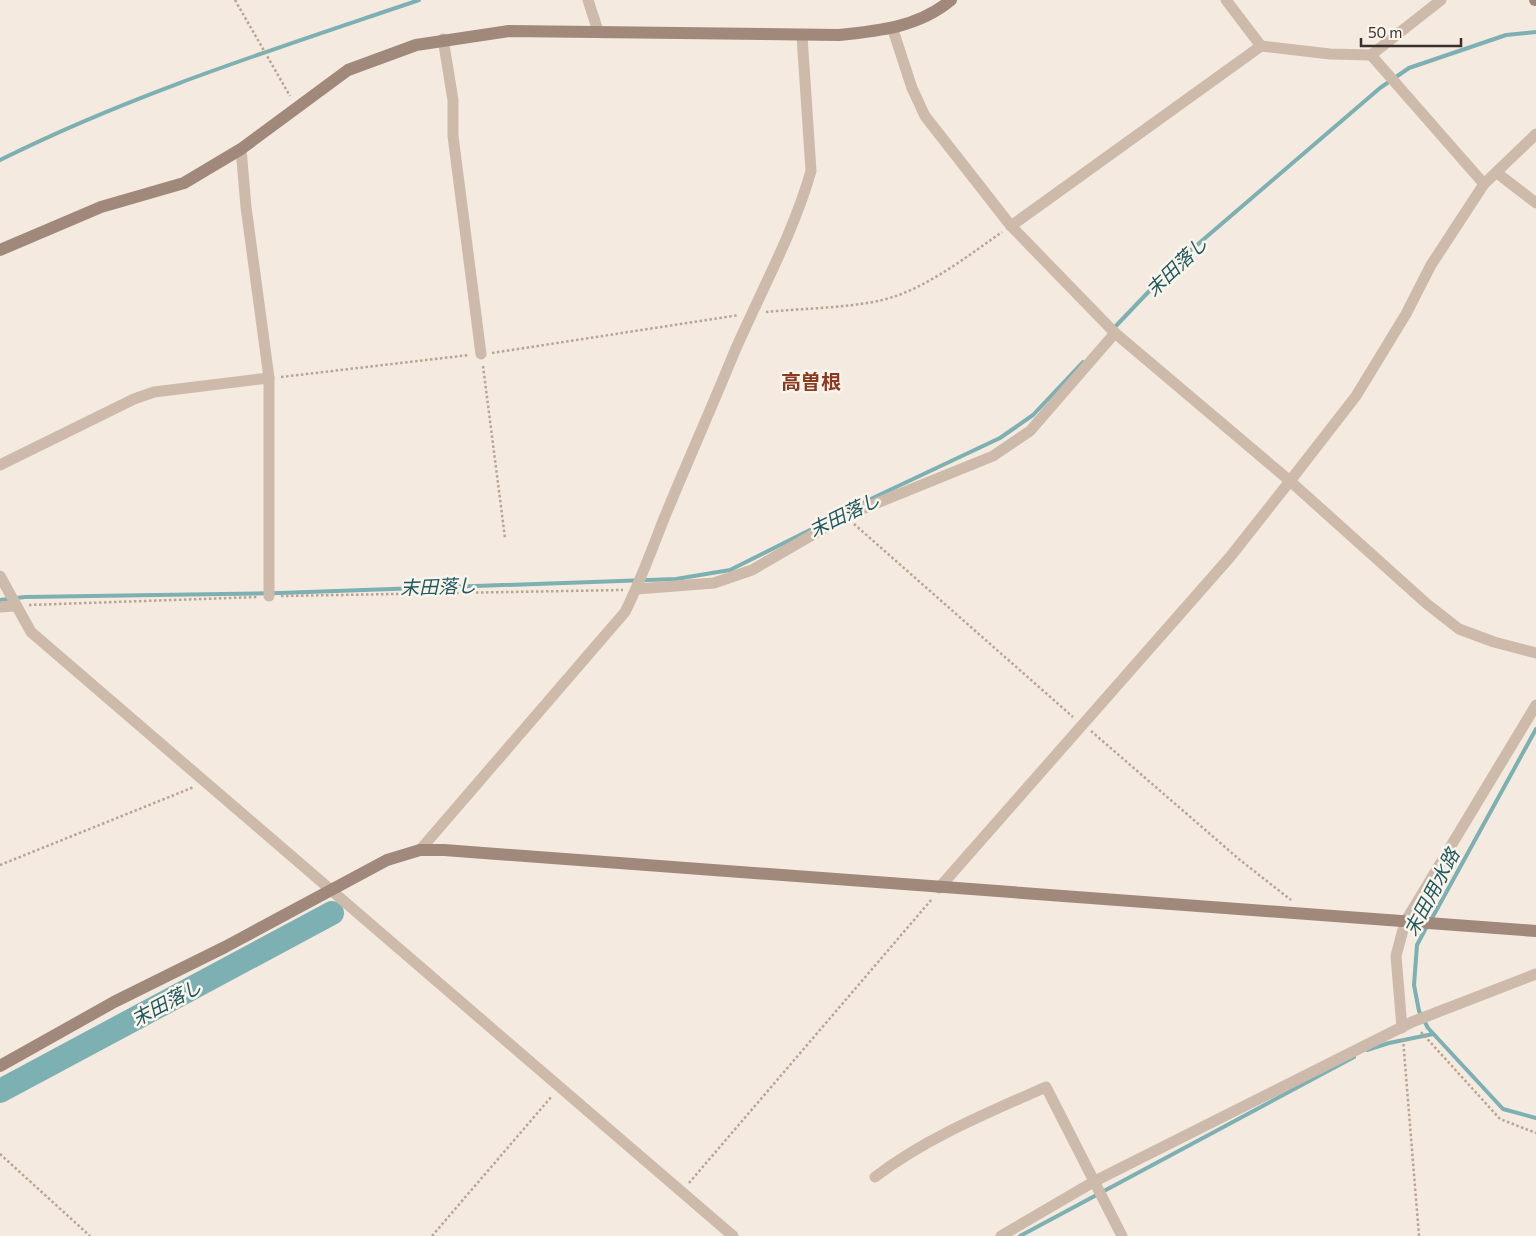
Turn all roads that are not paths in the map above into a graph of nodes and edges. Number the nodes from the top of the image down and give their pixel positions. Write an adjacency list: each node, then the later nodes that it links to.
1 (588, 0): 6 (street)
2 (951, 0): 5 (street)
3 (1226, 0): 9 (street)
4 (1441, 0): 10 (street)
5 (892, 27): 7 (street); 16 (street)
6 (598, 31): 7 (street); 8 (street)
7 (802, 36): 24 (street)
8 (443, 39): 12 (street); 19 (street)
9 (1262, 46): 10 (street); 16 (street)
10 (1371, 55): 14 (street)
11 (1536, 134): 13 (street)
12 (241, 149): 17 (street); 20 (street)
13 (1497, 174): 14 (street); 15 (street)
14 (1484, 184): 22 (street)
15 (1536, 203)
16 (1012, 226): 18 (street)
17 (0, 250)
18 (1115, 333): 22 (street); 24 (street)
19 (481, 354)
20 (269, 378): 21 (street); 25 (street)
21 (0, 465)
22 (1290, 481): 28 (street); 32 (street)
23 (0, 576): 26 (street)
24 (637, 589): 30 (street)
25 (269, 596)
26 (15, 606): 27 (street); 31 (street)
27 (0, 607)
28 (1536, 653)
29 (1536, 705): 33 (street)
30 (420, 850): 31 (street); 32 (street)
31 (330, 888): 37 (street); 40 (street)
32 (939, 888): 33 (street)
33 (1405, 922): 34 (street); 36 (street)
34 (1536, 931)
35 (1536, 974): 36 (street)
36 (1407, 1025): 39 (street)
37 (0, 1066)
38 (875, 1178): 39 (street)
39 (1097, 1184): 41 (street); 42 (street)
40 (733, 1236)
41 (1001, 1236)
42 (1122, 1236)

